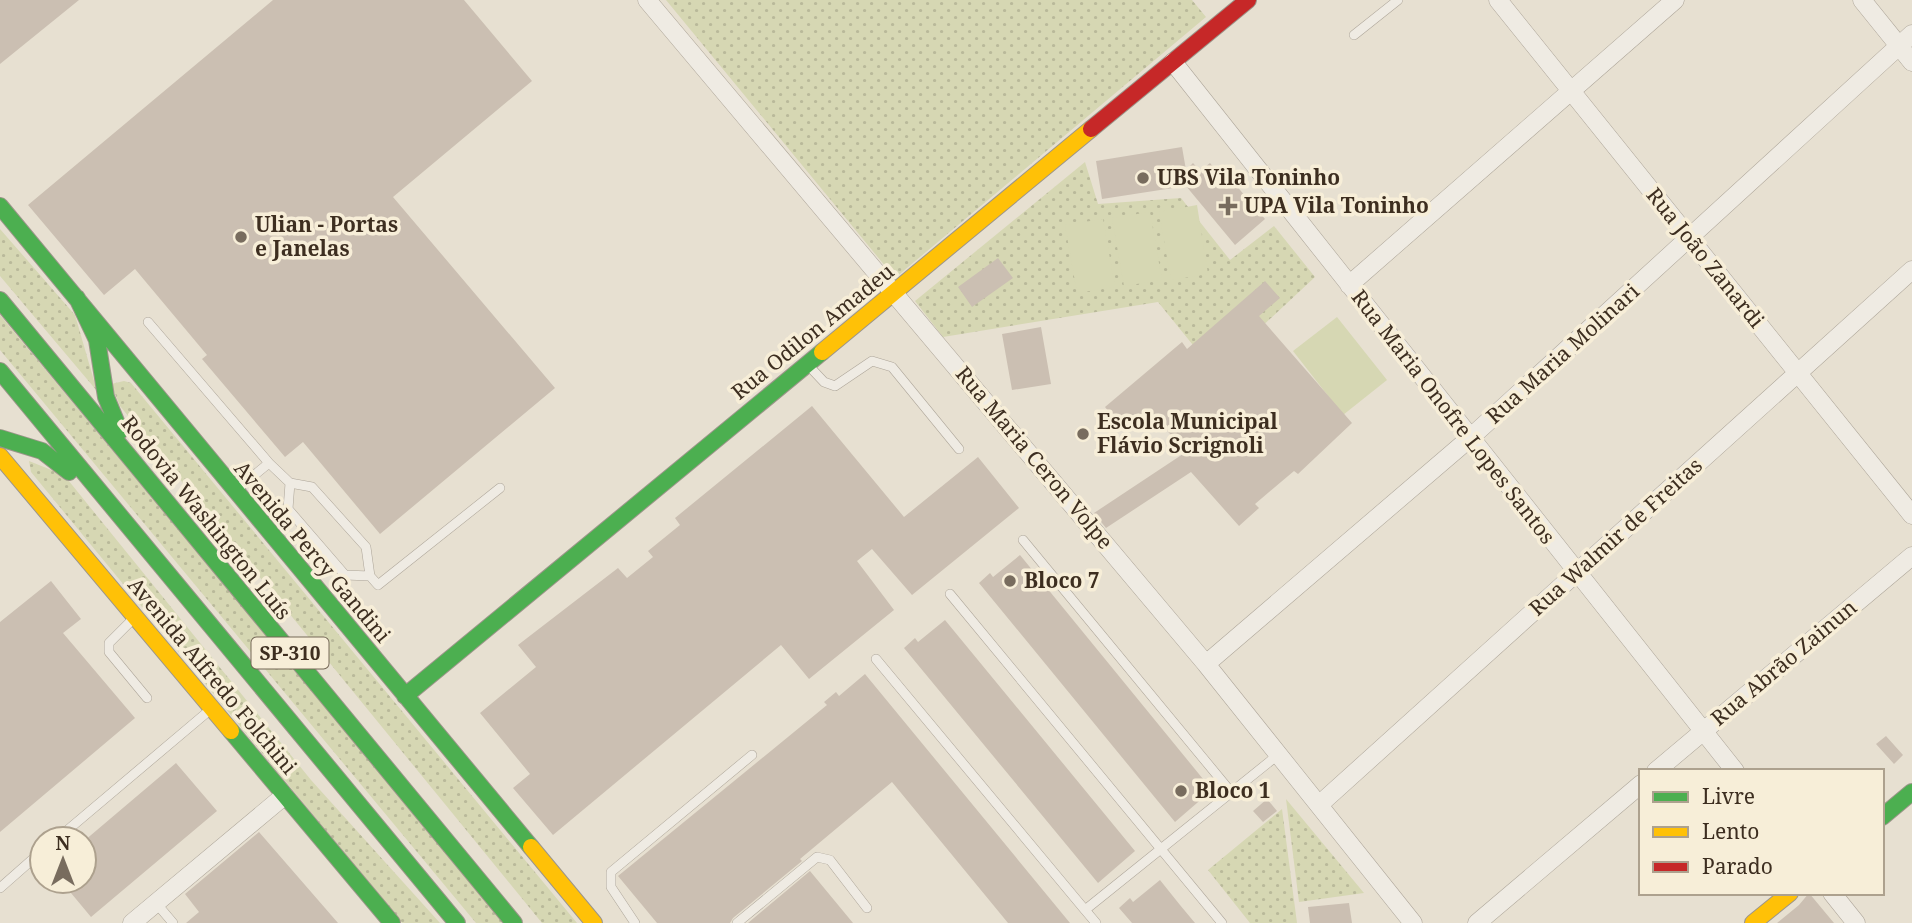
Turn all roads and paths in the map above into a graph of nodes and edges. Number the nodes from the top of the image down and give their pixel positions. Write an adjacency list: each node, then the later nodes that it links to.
1 (647, 0): 16 (street, Rua Maria Ceron Volpe)
2 (1248, 0): 9 (main road, Rua Odilon Amadeu)
3 (1398, 0): 7 (lane)
4 (1499, 0): 11 (street, Rua João Zanardi)
5 (1675, 0): 11 (street)
6 (1862, 0): 8 (street)
7 (1354, 35)
8 (1905, 40): 10 (street); 13 (street, Rua Maria Molinari)
9 (1173, 62): 15 (street, Rua Maria Onofre Lopes Santos); 16 (main road, Rua Odilon Amadeu)
10 (1912, 62)
11 (1571, 91): 13 (street, Rua João Zanardi); 15 (street)
12 (0, 206): 17 (main road, Avenida Percy Gandini)
13 (1690, 238): 22 (street, Rua João Zanardi); 24 (street, Rua Maria Molinari)
14 (1912, 270): 22 (street, Rua Walmir de Freitas)
15 (1349, 285): 24 (street, Rua Maria Onofre Lopes Santos)
16 (895, 293): 20 (main road, Rua Odilon Amadeu); 41 (street, Rua Maria Ceron Volpe)
17 (77, 298): 27 (main road); 31 (main road, Avenida Percy Gandini)
18 (0, 300): 27 (main road, Rodovia Washington Luís / SP-310)
19 (148, 322): 28 (lane)
20 (807, 364): 25 (lane); 42 (main road, Rua Odilon Amadeu)
21 (0, 371): 32 (main road, SP-310)
22 (1798, 373): 33 (street, Rua João Zanardi); 36 (street, Rua Walmir de Freitas)
23 (0, 438): 32 (main road)
24 (1470, 438): 36 (street, Rua Maria Onofre Lopes Santos); 41 (street, Rua Maria Molinari)
25 (959, 449)
26 (0, 456): 39 (main road, Avenida Alfredo Folchini)
27 (127, 456): 70 (main road, Rodovia Washington Luís / SP-310)
28 (269, 463): 29 (lane); 31 (lane)
29 (289, 483): 37 (lane); 37 (lane)
30 (500, 488): 37 (lane)
31 (234, 492): 42 (main road, Avenida Percy Gandini)
32 (104, 498): 69 (main road, SP-310)
33 (1912, 515)
34 (1023, 540): 51 (lane)
35 (1912, 556): 45 (street, Rua Abrão Zainun)
36 (1577, 572): 45 (street, Rua Maria Onofre Lopes Santos); 54 (street, Rua Walmir de Freitas)
37 (370, 576)
38 (950, 594): 57 (lane)
39 (135, 617): 43 (lane); 44 (main road, Avenida Alfredo Folchini)
40 (876, 659): 64 (lane)
41 (1206, 664): 46 (street, Rua Maria Ceron Volpe)
42 (405, 696): 71 (main road, Avenida Percy Gandini)
43 (147, 698)
44 (212, 708): 53 (main road, Avenida Alfredo Folchini); 56 (lane)
45 (1703, 731): 48 (street, Rua Abrão Zainun); 49 (street, Rua Maria Onofre Lopes Santos)
46 (1279, 754): 51 (lane); 54 (street, Rua Maria Ceron Volpe)
47 (752, 755): 65 (lane)
48 (1658, 769)
49 (1733, 769)
50 (1639, 786): 76 (street)
51 (1231, 792): 57 (lane)
52 (1912, 792): 55 (main road)
53 (284, 796): 62 (street); 68 (main road, Avenida Alfredo Folchini)
54 (1320, 804): 75 (street, Rua Maria Ceron Volpe)
55 (1884, 815)
56 (74, 825)
57 (1162, 848): 64 (lane); 74 (lane)
58 (28, 864): 59 (lane)
59 (0, 888)
60 (1788, 895): 77 (main road)
61 (1834, 895): 78 (street)
62 (156, 903): 66 (street); 67 (lane)
63 (867, 908): 72 (lane)
64 (1085, 910): 73 (lane)
65 (628, 921)
66 (132, 923)
67 (173, 923)
68 (392, 923)
69 (457, 923)
70 (514, 923)
71 (594, 923)
72 (737, 923)
73 (1096, 923)
74 (1222, 923)
75 (1413, 923)
76 (1476, 923)
77 (1753, 923)
78 (1856, 923)

